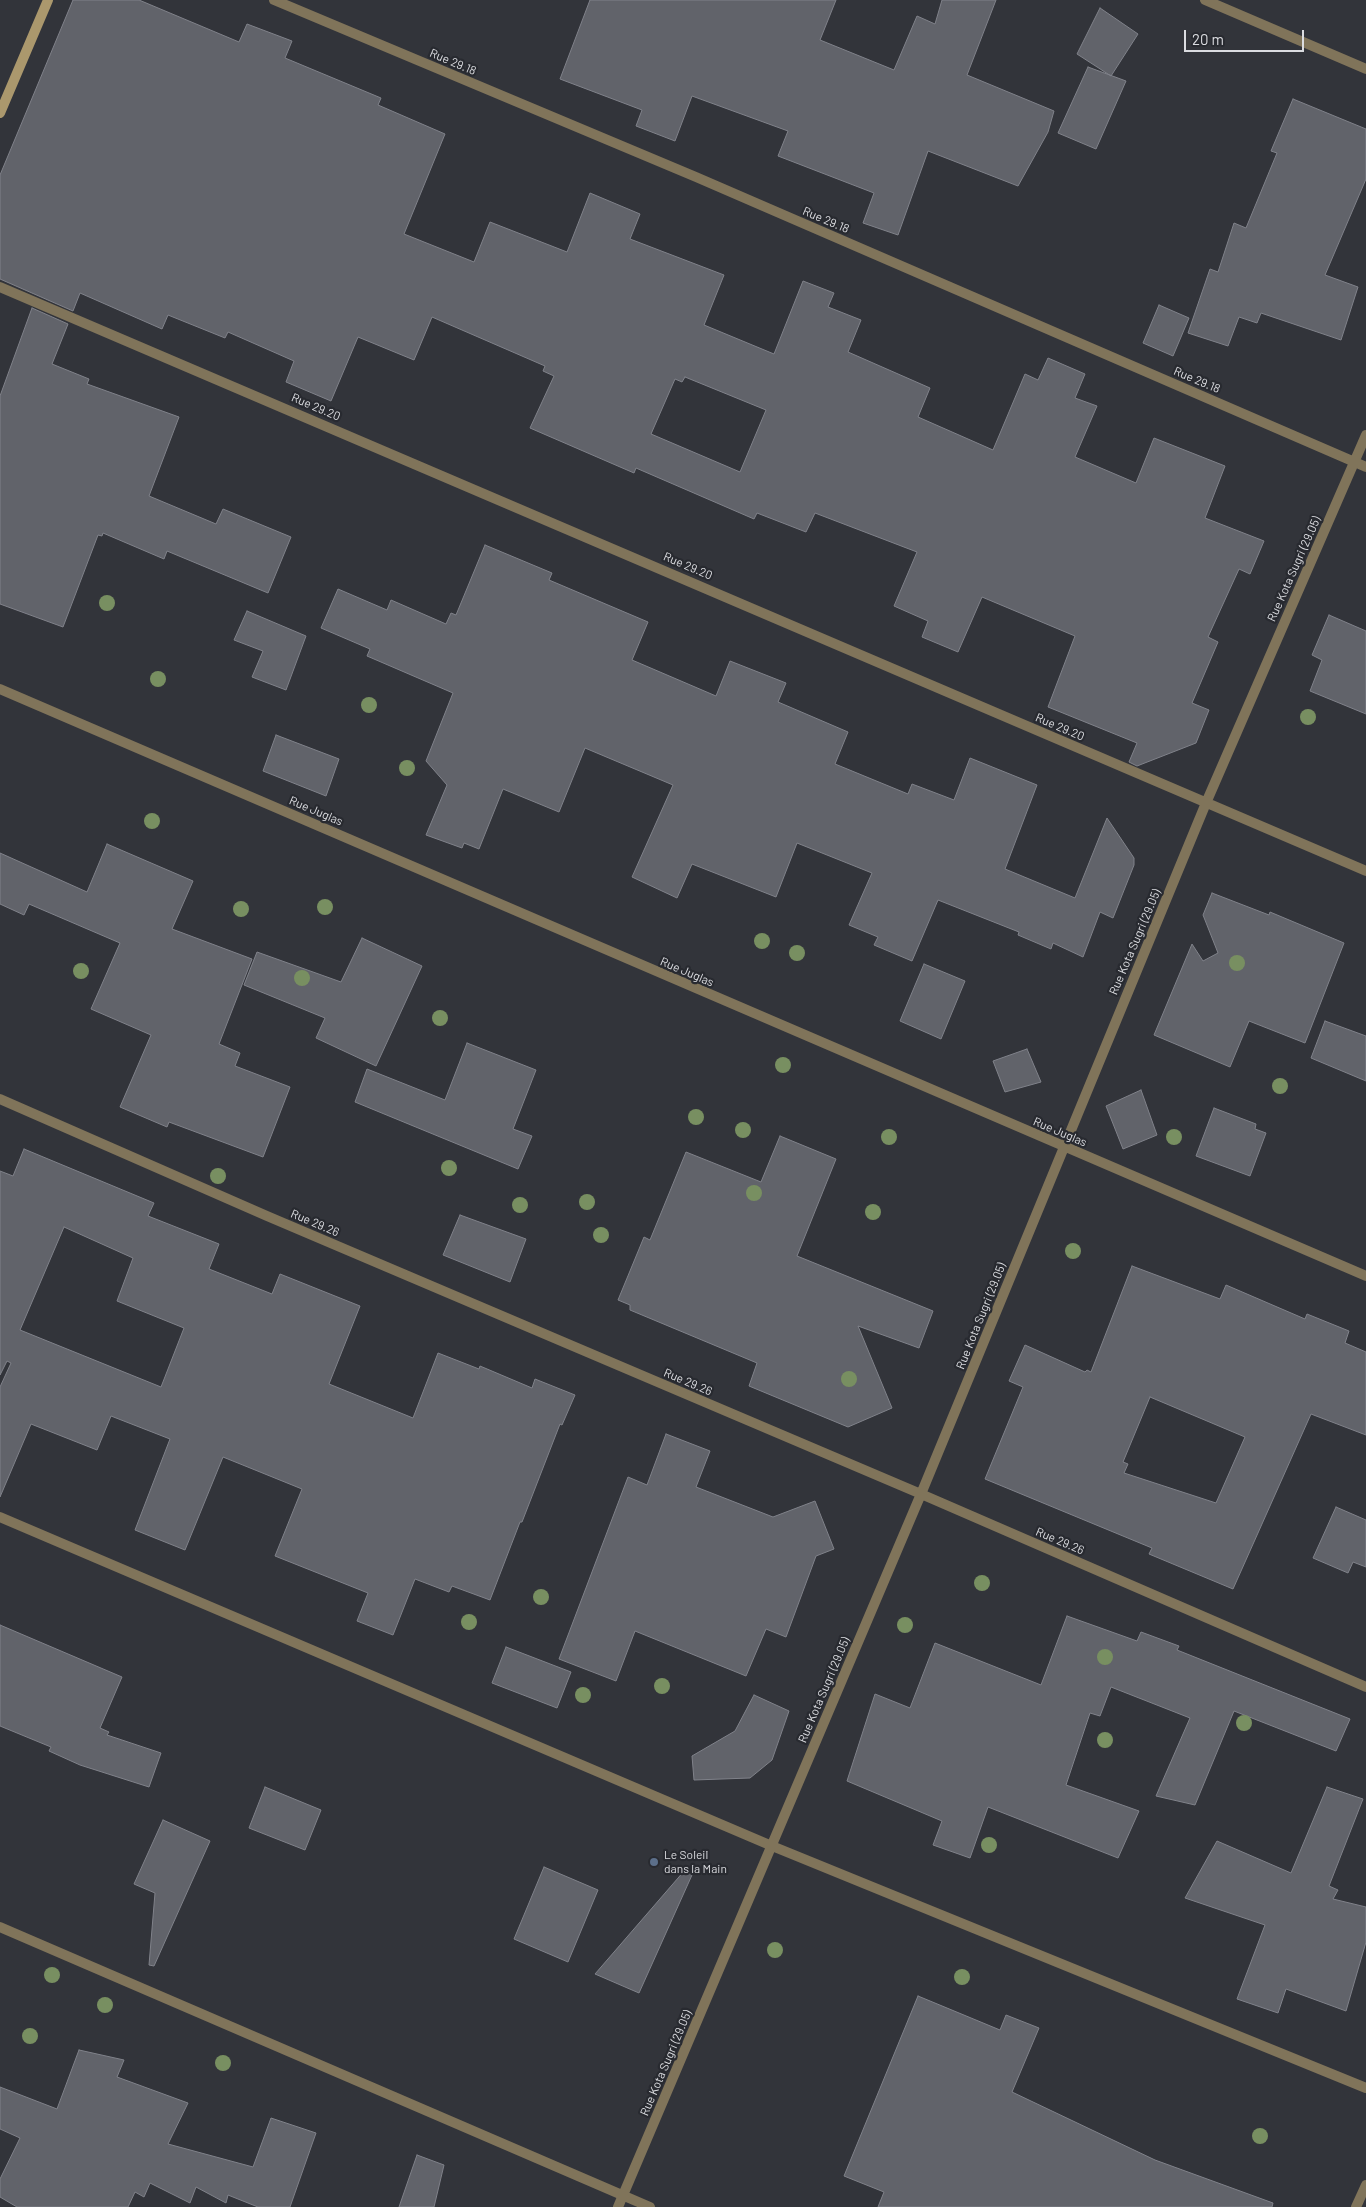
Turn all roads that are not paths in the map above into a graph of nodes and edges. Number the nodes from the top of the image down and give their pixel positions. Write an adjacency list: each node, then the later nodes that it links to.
1 (48, 0): 5 (street)
2 (274, 0): 8 (street, Rue 29.18)
3 (1205, 0): 4 (street)
4 (1366, 69)
5 (0, 113)
6 (0, 287): 11 (street, Rue 29.20)
7 (1366, 435): 8 (street, Rue Kota Sugri (29.05))
8 (1355, 462): 9 (street, Rue 29.18); 11 (street, Rue Kota Sugri (29.05))
9 (1366, 467)
10 (0, 688): 14 (street, Rue Juglas)
11 (1206, 803): 12 (street, Rue 29.20); 14 (street, Rue Kota Sugri (29.05))
12 (1366, 870)
13 (0, 1099): 16 (street, Rue 29.26)
14 (1064, 1147): 15 (street, Rue Juglas); 16 (street, Rue Kota Sugri (29.05))
15 (1366, 1276)
16 (921, 1494): 18 (street, Rue 29.26); 19 (street, Rue Kota Sugri (29.05))
17 (0, 1517): 19 (street)
18 (1366, 1687)
19 (772, 1846): 21 (street); 23 (street, Rue Kota Sugri (29.05))
20 (0, 1927): 23 (street)
21 (1366, 2088)
22 (1366, 2185): 26 (street)
23 (623, 2196): 24 (street, Rue Kota Sugri (29.05)); 25 (street)
24 (618, 2207)
25 (650, 2207)
26 (1356, 2207)

